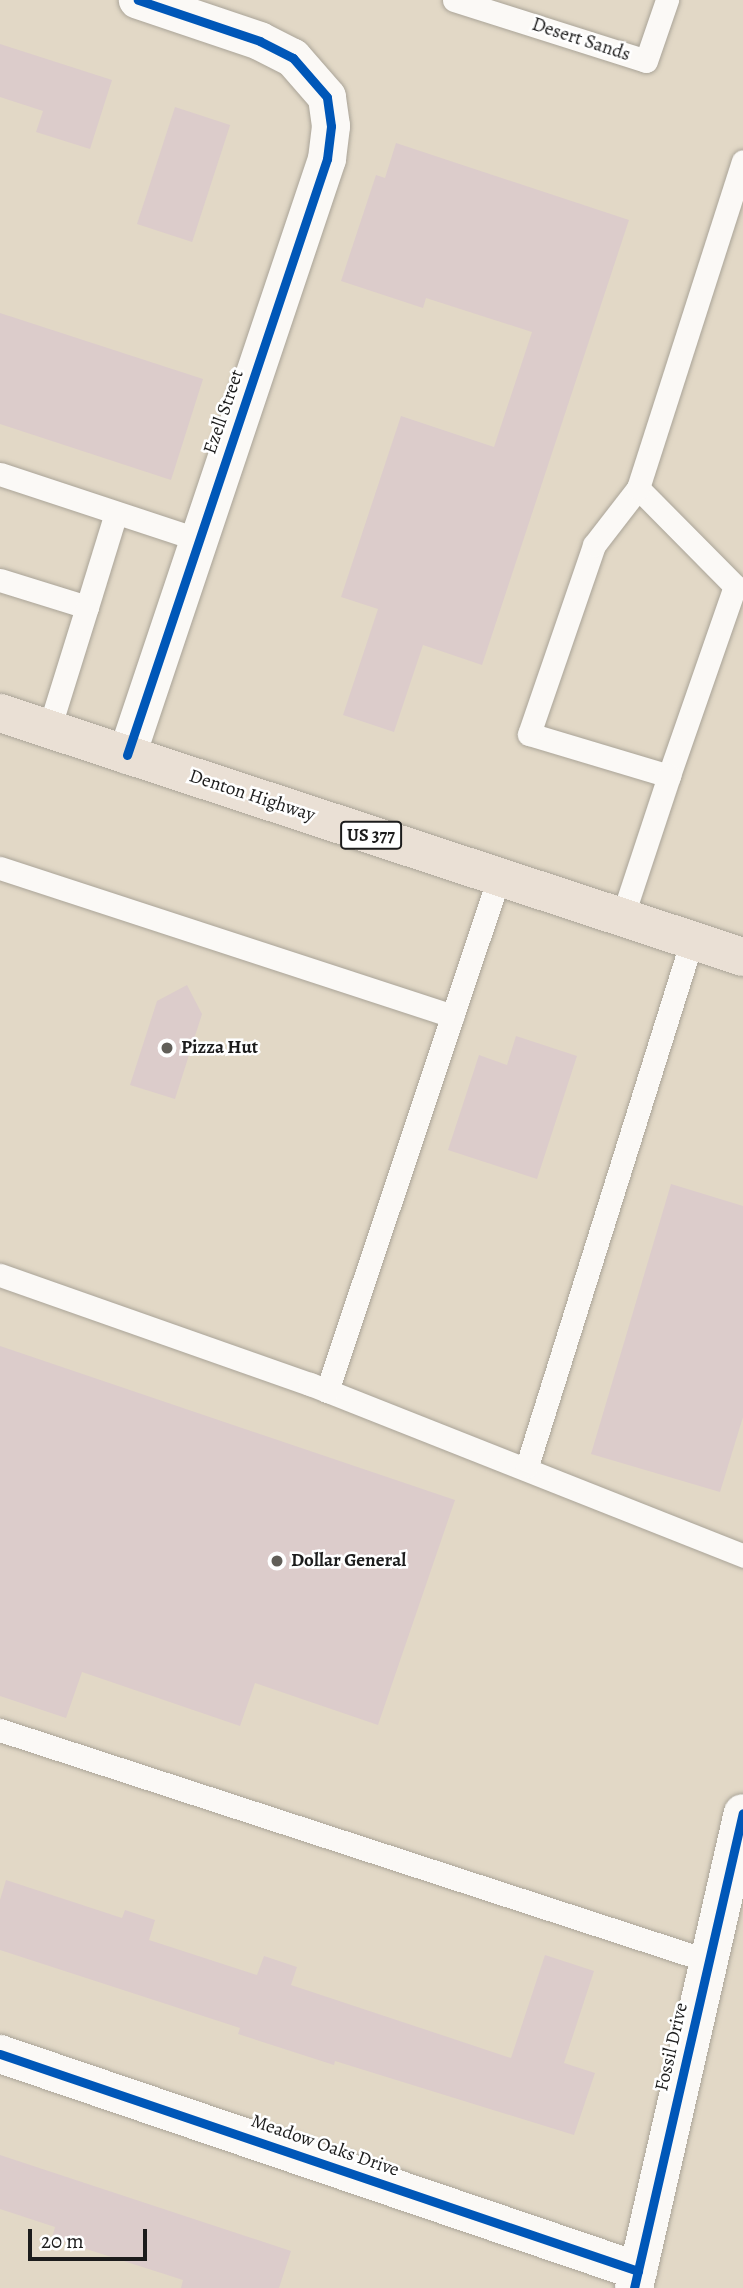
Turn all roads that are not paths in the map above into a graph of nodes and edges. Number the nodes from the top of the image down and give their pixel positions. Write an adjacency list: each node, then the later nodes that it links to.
1 (138, 0): 8 (street, Ezell Street)
2 (454, 0): 3 (lane, Desert Sands)
3 (667, 0)
4 (743, 161): 6 (lane)
5 (0, 474): 7 (lane)
6 (638, 488): 14 (lane); 14 (lane)
7 (116, 513): 8 (lane); 10 (lane)
8 (199, 540): 13 (street, Ezell Street)
9 (0, 580): 10 (lane)
10 (87, 607): 12 (lane)
11 (0, 713): 12 (main road, Denton Highway / US 377)
12 (49, 729): 13 (main road, Denton Highway / US 377)
13 (127, 755): 16 (main road, Denton Highway / US 377)
14 (669, 776): 17 (lane)
15 (0, 868): 20 (lane)
16 (499, 877): 17 (main road, Denton Highway / US 377); 20 (lane)
17 (622, 918): 18 (main road, Denton Highway / US 377)
18 (692, 940): 19 (main road, Denton Highway / US 377); 23 (lane)
19 (743, 957)
20 (452, 1016): 22 (lane)
21 (0, 1275): 22 (lane)
22 (327, 1391): 23 (lane)
23 (527, 1466): 24 (lane)
24 (743, 1555)
25 (0, 1730): 27 (lane)
26 (743, 1813): 27 (street, Fossil Drive)
27 (709, 1961): 29 (street, Fossil Drive)
28 (0, 2054): 29 (street, Meadow Oaks Drive)
29 (636, 2280)

